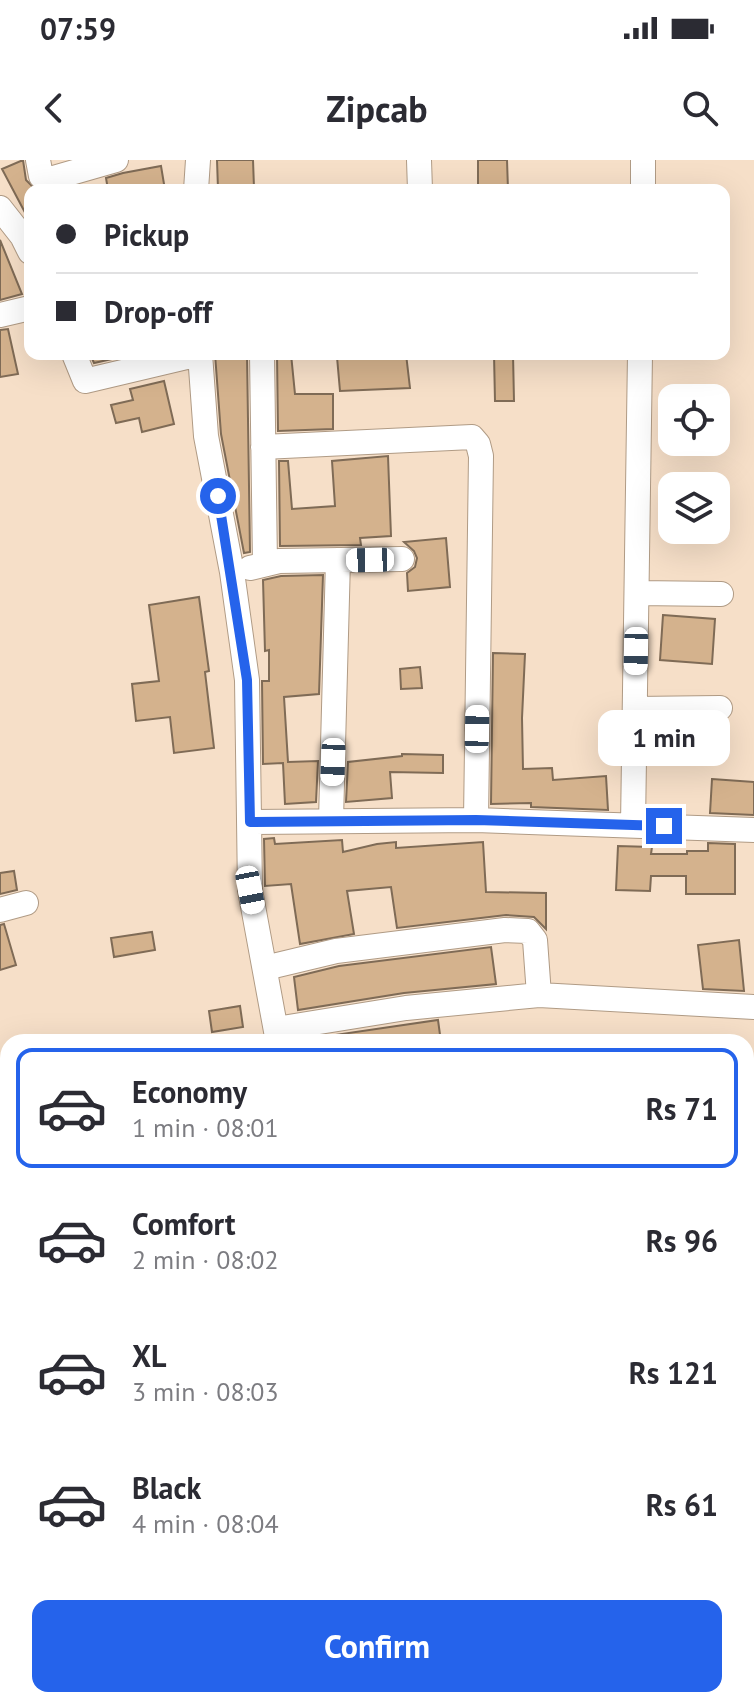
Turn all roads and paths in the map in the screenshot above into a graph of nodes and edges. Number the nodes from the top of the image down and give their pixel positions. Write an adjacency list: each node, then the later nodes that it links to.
1 (38, 160): 2 (street)
2 (116, 160)
3 (198, 160): 6 (street)
4 (419, 160): 7 (street)
5 (643, 160): 8 (street)
6 (196, 184)
7 (420, 184)
8 (643, 184)
9 (0, 208): 10 (street)
10 (24, 240)
11 (24, 309): 12 (street)
12 (0, 315)
13 (76, 360): 14 (street)
14 (174, 360)
15 (200, 360): 22 (street)
16 (262, 360): 18 (street)
17 (640, 360): 23 (street)
18 (263, 447): 21 (street); 28 (street)
19 (402, 559): 20 (street)
20 (338, 560): 21 (street); 27 (street)
21 (265, 564): 22 (street)
22 (232, 572): 29 (street)
23 (637, 593): 24 (street); 26 (street)
24 (721, 594)
25 (720, 708): 26 (street)
26 (635, 709): 30 (street)
27 (331, 820): 28 (street); 29 (street)
28 (476, 820): 30 (street)
29 (250, 822): 34 (street)
30 (633, 825): 31 (street)
31 (754, 830)
32 (26, 903): 33 (street)
33 (0, 910)
34 (265, 968): 35 (street); 37 (street)
35 (539, 995): 36 (street); 38 (street)
36 (754, 1007)
37 (277, 1034)
38 (282, 1034)

